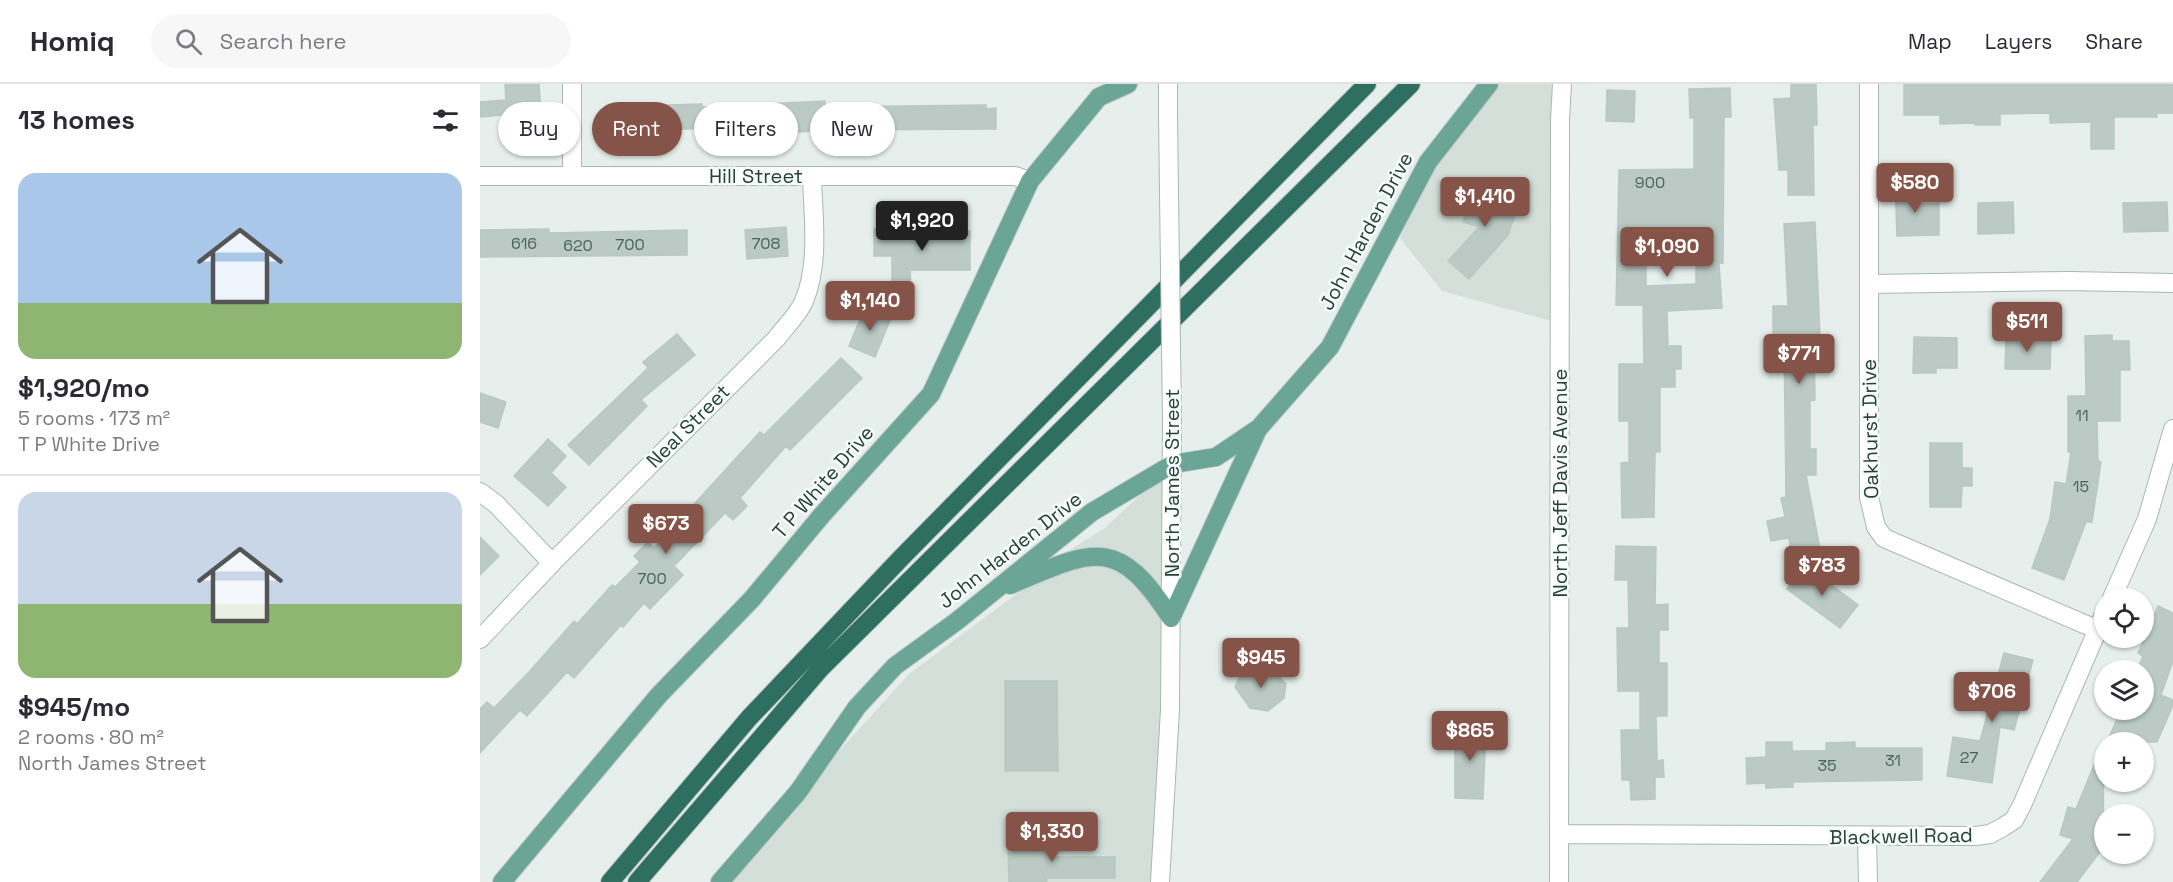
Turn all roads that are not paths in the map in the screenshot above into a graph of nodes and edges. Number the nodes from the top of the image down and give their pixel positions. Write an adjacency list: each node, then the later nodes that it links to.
1 (572, 84): 11 (street)
2 (1128, 84): 9 (main road, T P White Drive)
3 (1168, 84): 18 (street, North James Street, bridge)
4 (1367, 84): 30 (highway)
5 (1411, 84): 31 (highway)
6 (1489, 84): 16 (main road, John Harden Drive)
7 (1562, 84): 27 (street, North Jeff Davis Avenue)
8 (1869, 84): 15 (street, Oakhurst Drive)
9 (1102, 91): 13 (main road, T P White Drive)
10 (480, 176): 11 (street, Hill Street)
11 (572, 176): 12 (street, Hill Street)
12 (812, 176): 13 (street, Hill Street); 20 (street, Neal Street)
13 (1030, 181): 29 (main road, T P White Drive)
14 (2173, 283): 15 (street)
15 (1870, 284): 24 (street, Oakhurst Drive)
16 (1259, 428): 18 (main road, John Harden Drive); 23 (main road)
17 (2173, 429): 21 (street)
18 (1173, 464): 22 (main road, John Harden Drive); 23 (street, North James Street)
19 (480, 492): 20 (street)
20 (552, 563): 26 (street, Neal Street)
21 (2116, 588)
22 (995, 591): 23 (main road); 32 (main road, John Harden Drive)
23 (1172, 618): 33 (street, North James Street)
24 (2094, 619)
25 (2094, 638): 28 (street, Blackwell Road)
26 (480, 639)
27 (1560, 834): 28 (street, Blackwell Road); 34 (street, North Jeff Davis Avenue)
28 (1867, 837): 35 (street)
29 (502, 882)
30 (610, 882)
31 (637, 882)
32 (720, 882)
33 (1160, 882)
34 (1559, 882)
35 (1868, 882)

